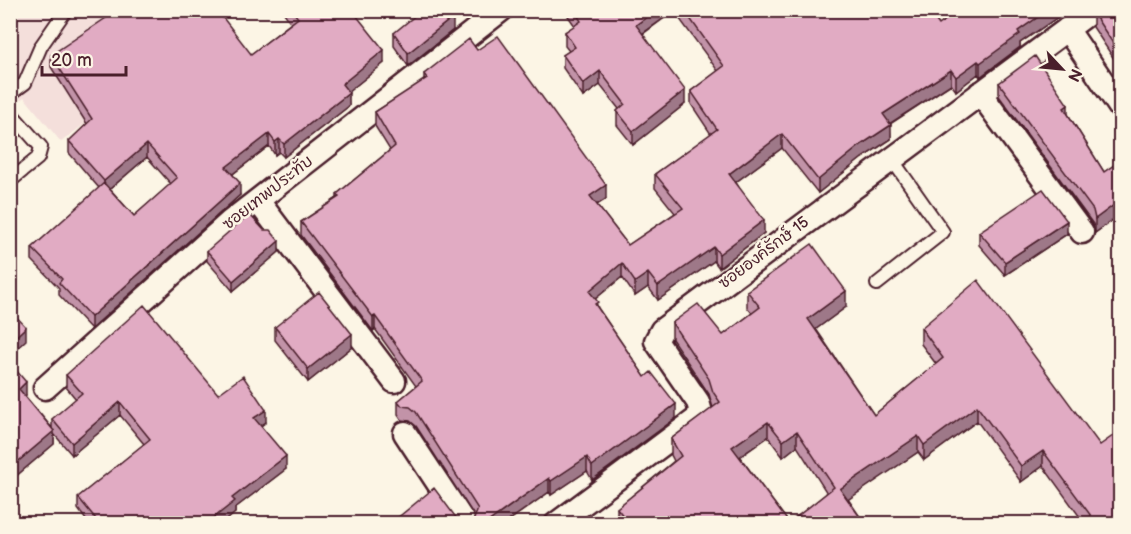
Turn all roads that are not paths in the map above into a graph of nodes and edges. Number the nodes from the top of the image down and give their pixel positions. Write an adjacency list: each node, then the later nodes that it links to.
1 (66, 10): 6 (lane)
2 (501, 10): 11 (street, ซอยเทพประทับ)
3 (1093, 10): 4 (street, ซอยองค์รักษ์ 15)
4 (1067, 29): 5 (street, ซอยองค์รักษ์ 15); 7 (street)
5 (980, 93): 9 (street, ซอยองค์รักษ์ 15); 12 (street)
6 (10, 94)
7 (1120, 107)
8 (10, 112): 10 (lane)
9 (891, 158): 13 (lane); 18 (street, ซอยองค์รักษ์ 15)
10 (10, 181)
11 (258, 201): 14 (street); 15 (street, ซอยเทพประทับ)
12 (1082, 232)
13 (877, 284)
14 (394, 381)
15 (45, 388)
16 (405, 433): 17 (street)
17 (465, 524)
18 (556, 524)

